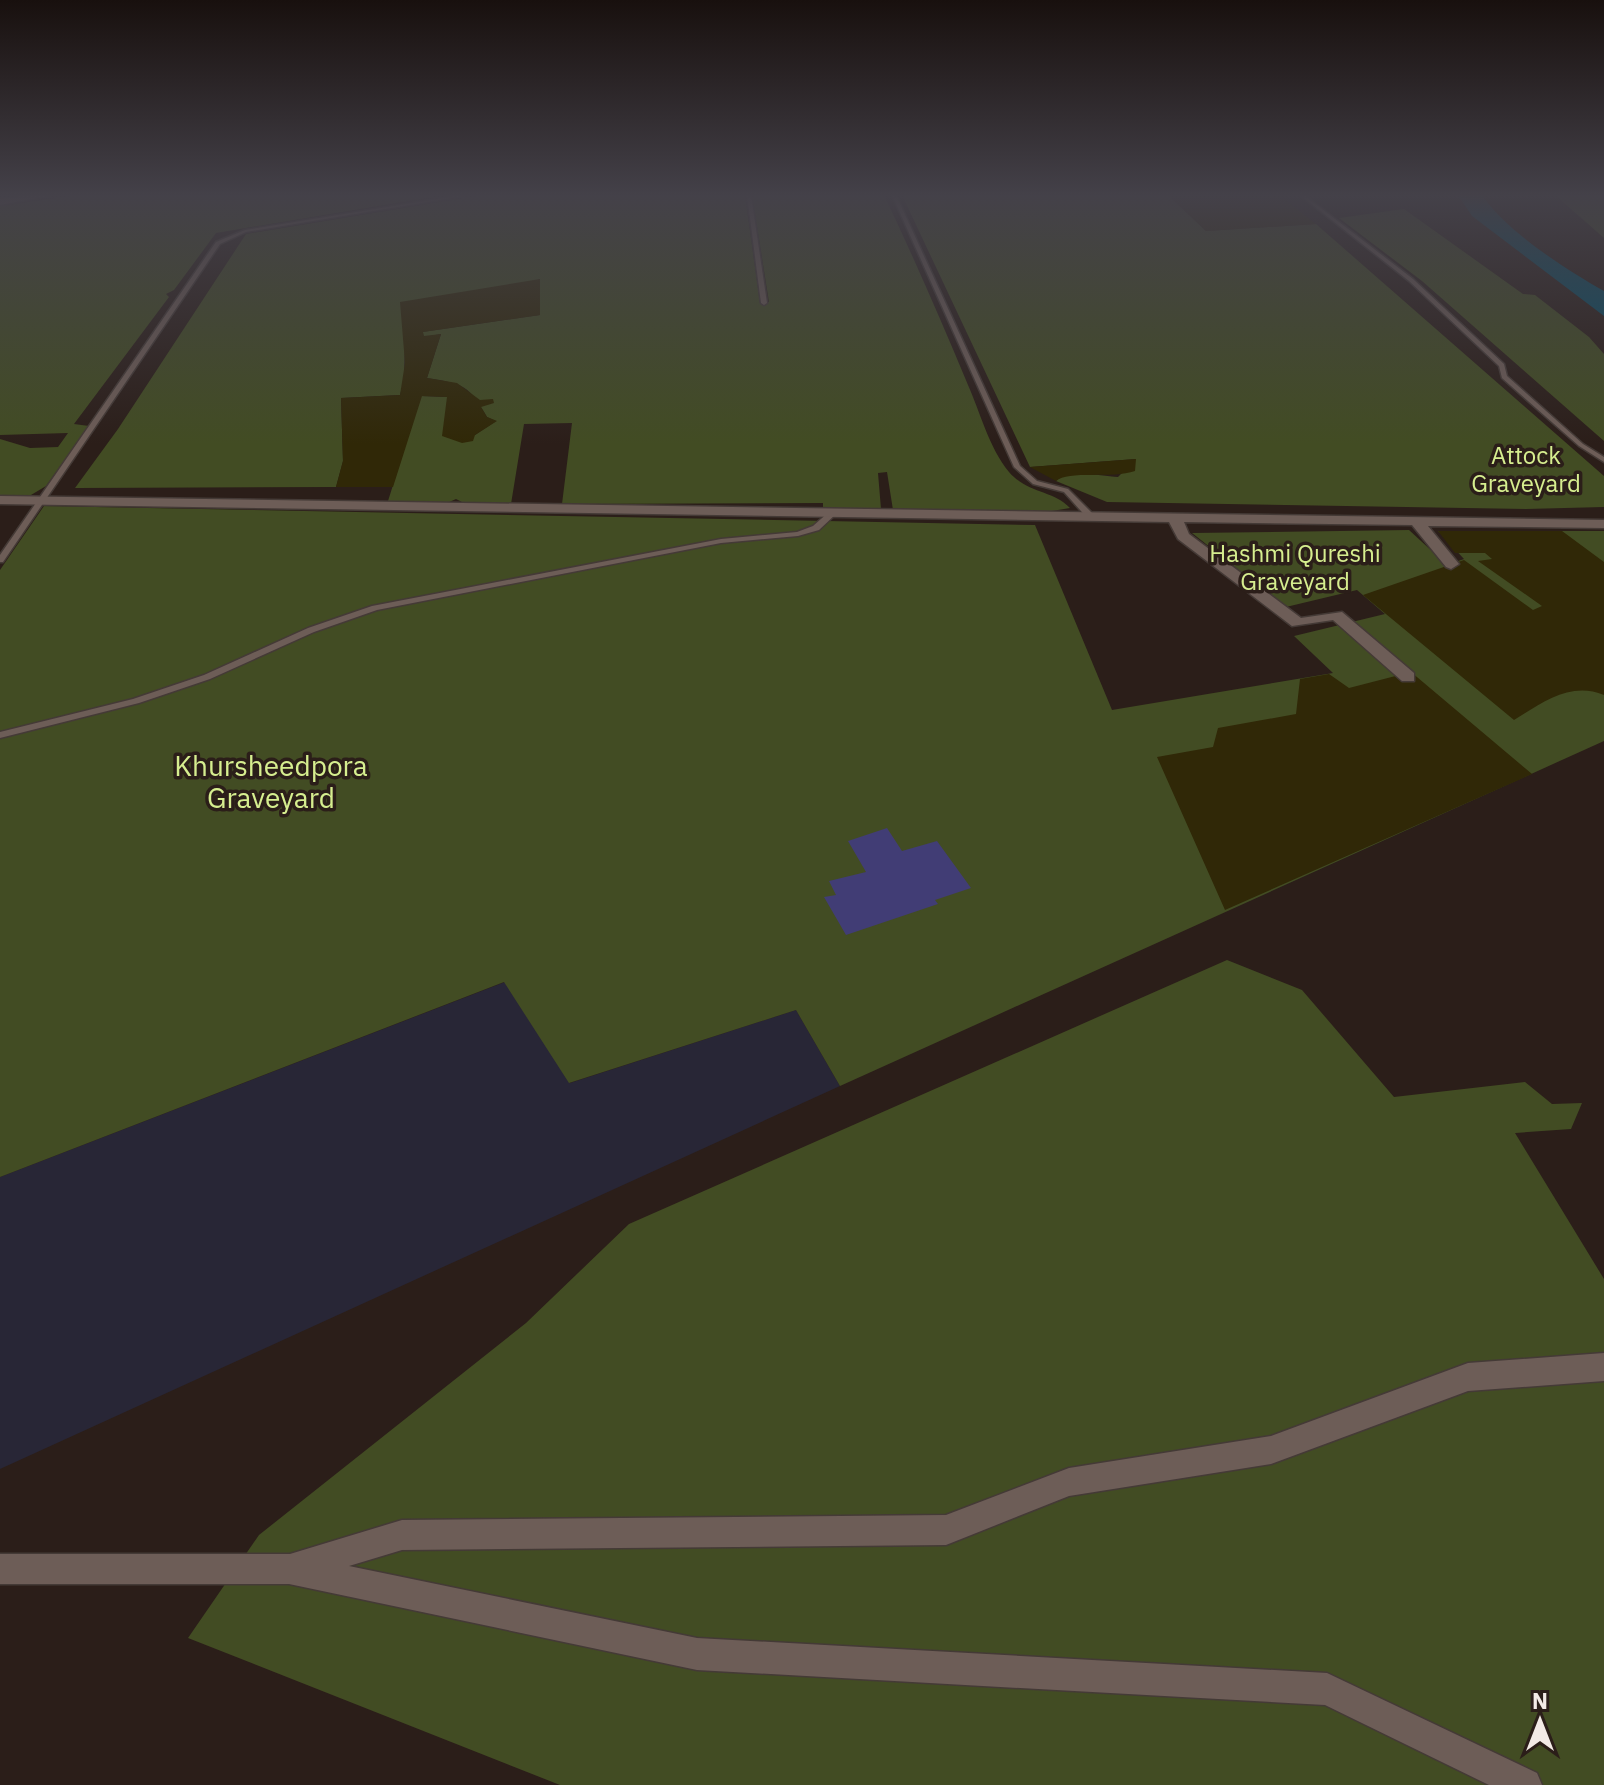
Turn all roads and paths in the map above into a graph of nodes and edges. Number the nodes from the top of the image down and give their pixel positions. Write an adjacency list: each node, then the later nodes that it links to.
1 (194, 278): 8 (lane)
2 (761, 278): 5 (lane)
3 (932, 278): 10 (lane)
4 (1409, 278): 6 (lane)
5 (764, 303)
6 (1604, 460)
7 (0, 500): 8 (street)
8 (43, 501): 9 (street); 14 (lane)
9 (833, 513): 10 (street); 17 (lane)
10 (1092, 518): 11 (street)
11 (1175, 519): 12 (street); 16 (street)
12 (1417, 522): 13 (street); 15 (street)
13 (1604, 524)
14 (0, 560)
15 (1451, 564)
16 (1408, 677)
17 (0, 735)
18 (1604, 1367): 20 (street)
19 (0, 1569): 20 (street)
20 (289, 1569): 21 (street)
21 (1525, 1785)

